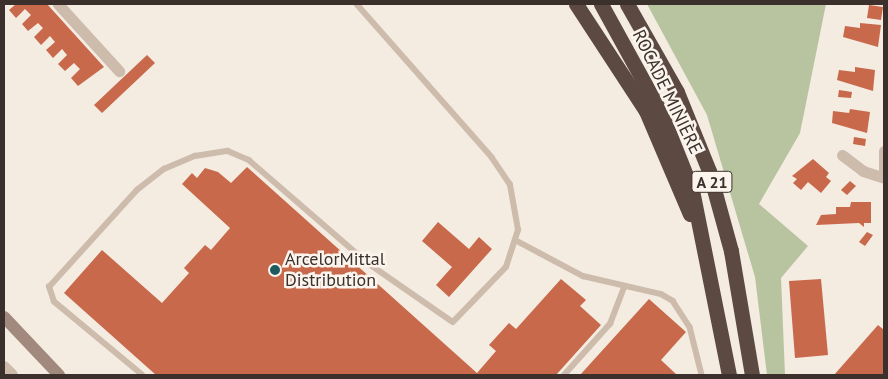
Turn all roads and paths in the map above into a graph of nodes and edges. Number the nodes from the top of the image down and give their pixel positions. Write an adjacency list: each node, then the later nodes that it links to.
1 (58, 4): 6 (street)
2 (356, 4): 10 (lane)
3 (576, 4): 11 (highway)
4 (601, 4): 11 (highway, ROCADE MINIÈRE / A 21)
5 (627, 4): 21 (highway, ROCADE MINIÈRE / A 21)
6 (119, 70)
7 (884, 151): 9 (street)
8 (842, 155): 9 (street)
9 (884, 177)
10 (517, 241): 12 (lane); 17 (lane)
11 (711, 269): 20 (highway, ROCADE MINIÈRE / A 21)
12 (624, 287): 18 (lane); 19 (lane)
13 (4, 317): 16 (main road)
14 (4, 367): 15 (street)
15 (12, 375)
16 (59, 375)
17 (142, 375)
18 (564, 375)
19 (702, 375)
20 (728, 375)
21 (752, 375)

